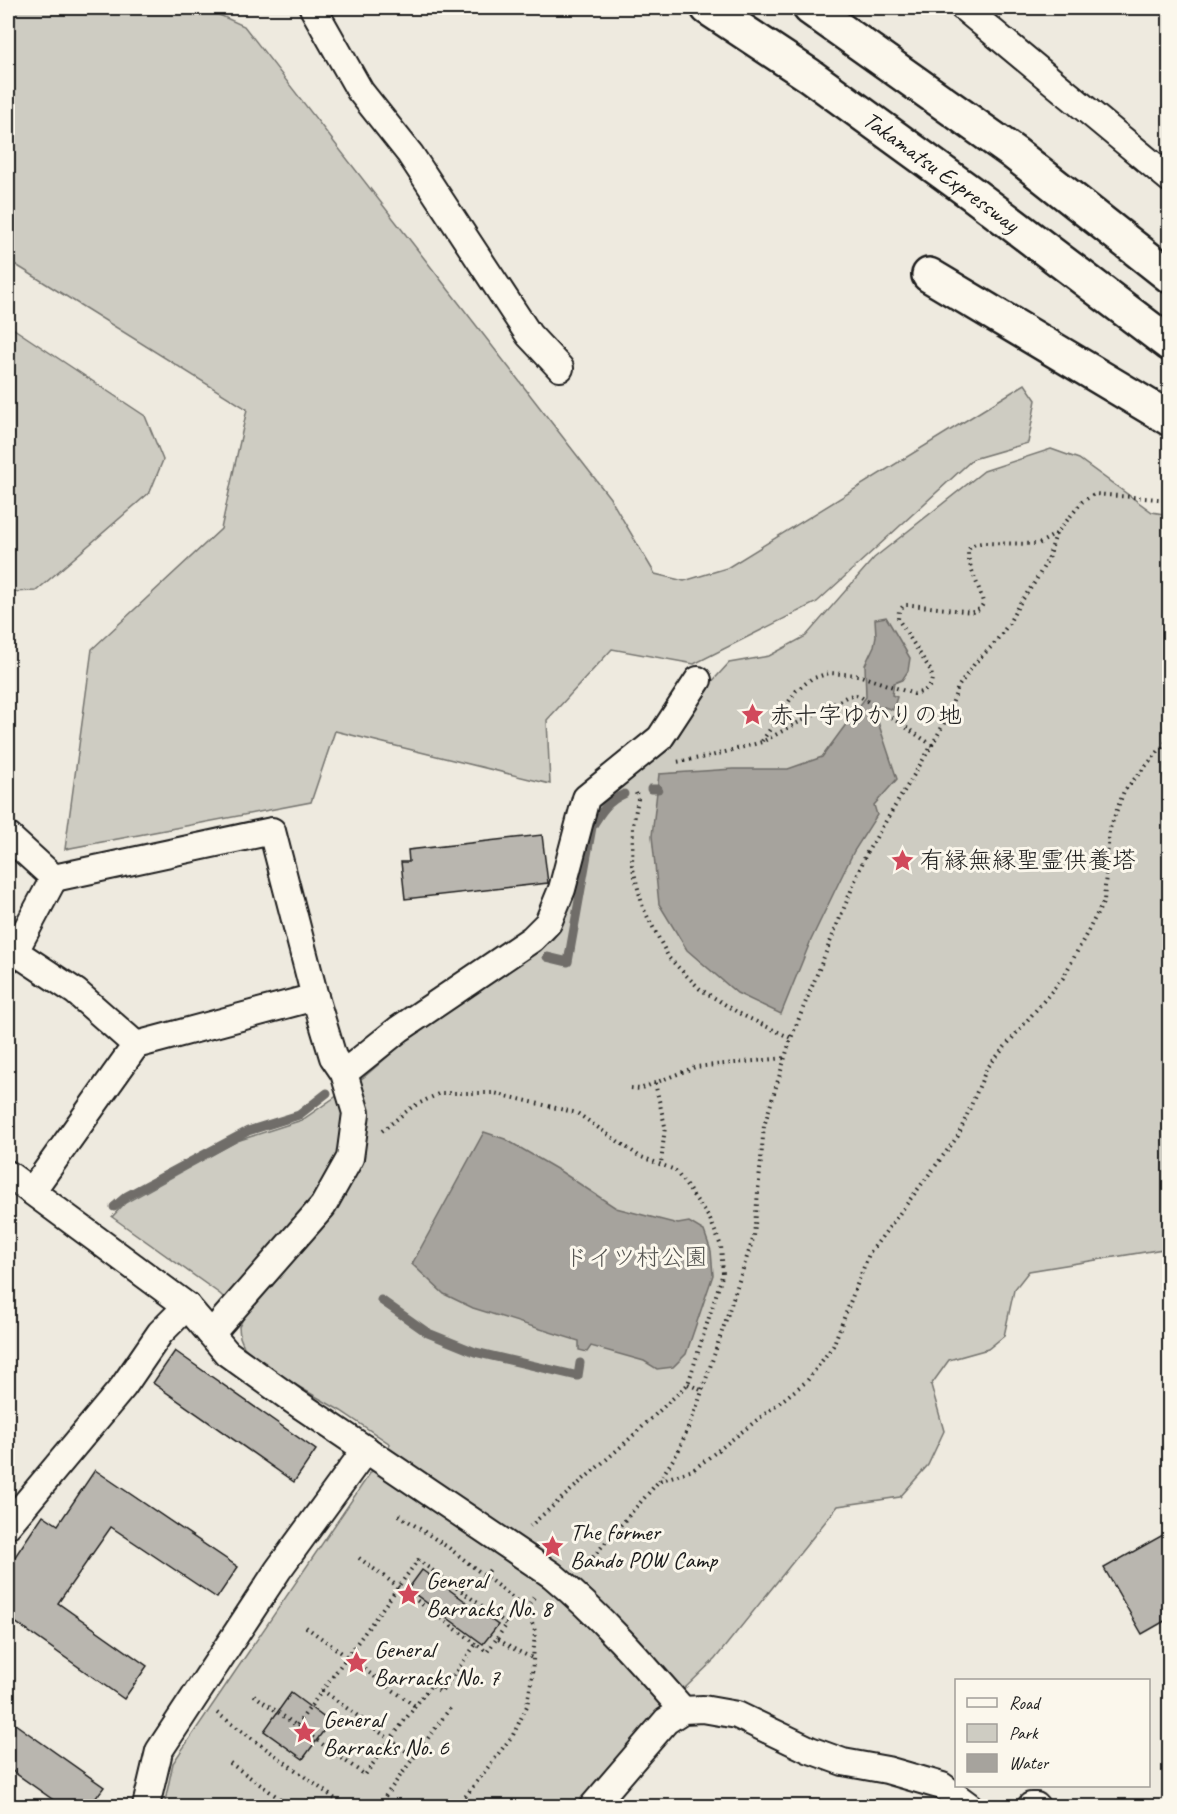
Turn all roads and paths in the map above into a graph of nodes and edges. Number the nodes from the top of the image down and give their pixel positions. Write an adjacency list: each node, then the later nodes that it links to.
1 (313, 8): 10 (street)
2 (708, 8): 9 (highway, Takamatsu Expressway)
3 (810, 8): 5 (highway)
4 (964, 8): 6 (street)
5 (829, 17): 8 (highway)
6 (1170, 179)
7 (929, 275): 11 (highway)
8 (1170, 276)
9 (1170, 344)
10 (560, 368)
11 (1170, 419)
12 (1170, 500): 13 (path)
13 (1056, 534): 16 (path); 17 (path)
14 (698, 680): 19 (street)
15 (1170, 738): 39 (path)
16 (762, 742): 17 (path); 18 (path)
17 (932, 745): 24 (path)
18 (669, 763)
19 (622, 769): 24 (path); 27 (street)
20 (8, 836): 21 (street)
21 (54, 878): 22 (street); 23 (street)
22 (11, 949): 25 (street)
23 (315, 997): 25 (street); 27 (street)
24 (791, 1038): 26 (path)
25 (136, 1045): 33 (street)
26 (785, 1058): 28 (path); 37 (path)
27 (344, 1073): 30 (street)
28 (656, 1083): 29 (path); 31 (path)
29 (631, 1088)
30 (353, 1139): 31 (path); 35 (street)
31 (661, 1164): 36 (path)
32 (8, 1174): 33 (street)
33 (32, 1191): 34 (street)
34 (187, 1306): 35 (street); 41 (street)
35 (211, 1334): 38 (street)
36 (688, 1384): 37 (path); 42 (path)
37 (701, 1390): 39 (path)
38 (366, 1449): 42 (street); 54 (street)
39 (659, 1481): 44 (path)
40 (399, 1515): 46 (path)
41 (8, 1525)
42 (507, 1546): 44 (street)
43 (358, 1558): 45 (path)
44 (559, 1581): 46 (path); 57 (street)
45 (398, 1587): 48 (path); 49 (path); 50 (path)
46 (526, 1608): 51 (path)
47 (306, 1627): 50 (path)
48 (497, 1638): 49 (path); 51 (path)
49 (476, 1644): 55 (path)
50 (347, 1656): 52 (path); 55 (path)
51 (532, 1658): 67 (path)
52 (322, 1690): 58 (path); 61 (path)
53 (254, 1695): 58 (path)
54 (195, 1697): 63 (street); 65 (path)
55 (415, 1706): 59 (path)
56 (451, 1707): 61 (path)
57 (683, 1710): 68 (street); 69 (street)
58 (297, 1725): 60 (path)
59 (393, 1736)
60 (387, 1744)
61 (414, 1757): 66 (path)
62 (230, 1762): 64 (path)
63 (146, 1806)
64 (290, 1806)
65 (345, 1806)
66 (378, 1806)
67 (458, 1806)
68 (593, 1806)
69 (969, 1806)
70 (1031, 1806): 71 (street)
71 (1036, 1806)

